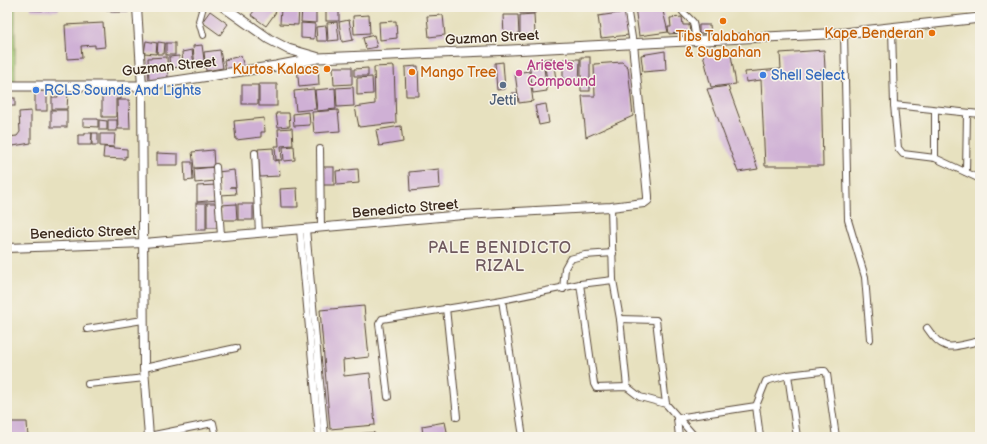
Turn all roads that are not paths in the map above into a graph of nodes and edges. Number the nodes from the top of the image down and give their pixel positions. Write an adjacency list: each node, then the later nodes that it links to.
1 (137, 7): 14 (street)
2 (203, 7): 9 (street)
3 (224, 7): 12 (main road)
4 (627, 7): 11 (street)
5 (681, 7): 10 (street)
6 (980, 18): 7 (main road, Guzman Street)
7 (892, 28): 8 (main road, Guzman Street); 15 (street)
8 (844, 33): 10 (main road, Guzman Street); 42 (street)
9 (203, 35)
10 (696, 40): 11 (main road, Guzman Street)
11 (633, 44): 12 (main road, Guzman Street); 25 (street, Benedicto Street)
12 (318, 58): 14 (main road, Guzman Street)
13 (7, 86): 14 (main road, Guzman Street)
14 (142, 86): 30 (street)
15 (894, 105): 16 (street); 21 (street)
16 (935, 110): 17 (street); 21 (street)
17 (967, 113): 18 (street); 23 (street)
18 (980, 114)
19 (320, 149): 26 (street)
20 (255, 153): 28 (street)
21 (936, 158): 23 (street)
22 (216, 167): 29 (street)
23 (966, 172): 24 (street)
24 (980, 179)
25 (611, 207): 26 (street, Benedicto Street); 32 (street)
26 (321, 228): 27 (street, Benedicto Street)
27 (303, 229): 28 (street, Benedicto Street); 46 (street)
28 (259, 233): 29 (street, Benedicto Street)
29 (221, 235): 30 (street, Benedicto Street)
30 (144, 243): 31 (street, Benedicto Street); 39 (street)
31 (7, 248)
32 (613, 253): 33 (street); 35 (street)
33 (613, 280): 34 (street); 38 (street)
34 (580, 284): 35 (street); 50 (street)
35 (563, 289): 36 (street)
36 (502, 300): 37 (street); 62 (street)
37 (446, 308): 51 (street); 54 (street)
38 (620, 319): 50 (street); 52 (street)
39 (144, 320): 41 (street); 45 (street)
40 (927, 328): 43 (street)
41 (87, 329)
42 (870, 339)
43 (980, 341)
44 (236, 348): 45 (street)
45 (144, 368): 48 (street)
46 (316, 370): 59 (street); 60 (street)
47 (788, 375): 53 (street); 66 (street); 67 (street)
48 (145, 378): 49 (street); 56 (street)
49 (88, 384)
50 (627, 387): 52 (street)
51 (388, 397)
52 (666, 404): 55 (street)
53 (756, 406): 55 (street); 65 (street)
54 (457, 417)
55 (677, 418): 63 (street); 64 (street)
56 (149, 436): 58 (street)
57 (372, 436): 61 (street)
58 (216, 437)
59 (319, 437)
60 (325, 437)
61 (362, 437)
62 (523, 437)
63 (679, 437)
64 (695, 437)
65 (760, 437)
66 (797, 437)
67 (836, 437)

